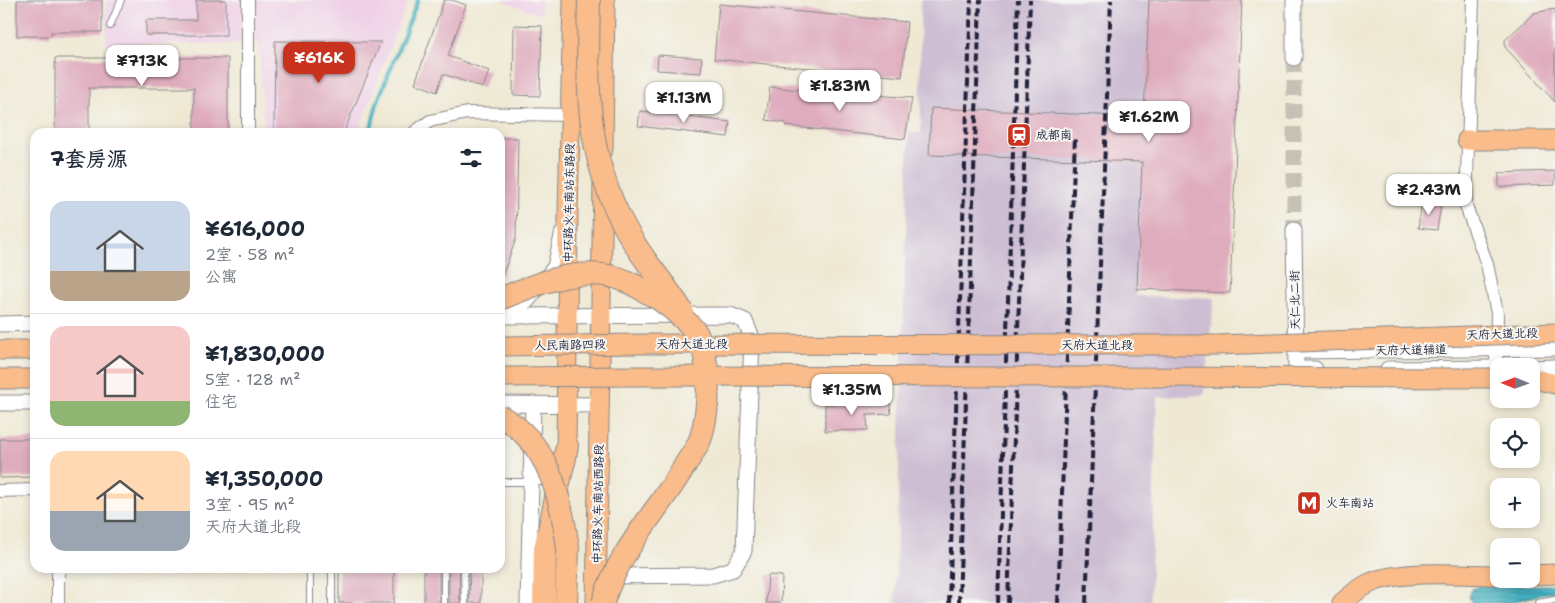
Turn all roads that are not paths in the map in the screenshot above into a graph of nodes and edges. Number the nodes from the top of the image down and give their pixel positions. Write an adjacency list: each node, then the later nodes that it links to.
1 (121, 0): 8 (lane)
2 (248, 0): 11 (street)
3 (573, 0): 10 (main road, 中环路火车南站东路段)
4 (589, 0): 25 (highway, bridge)
5 (605, 0): 21 (main road)
6 (1294, 0): 9 (street)
7 (1473, 0): 13 (street)
8 (110, 26)
9 (1294, 58)
10 (571, 115): 12 (street); 15 (main road, 中环路火车南站东路段)
11 (248, 128)
12 (420, 128)
13 (1467, 140): 14 (main road); 30 (street)
14 (1555, 140)
15 (568, 214): 18 (street); 20 (main road, 中环路火车南站东路段)
16 (1294, 230): 34 (street, 天仁北二街)
17 (505, 308): 25 (highway, bridge)
18 (505, 309)
19 (505, 311): 20 (street)
20 (568, 314): 21 (street); 53 (main road, 中环路火车南站东路段)
21 (601, 314): 52 (main road); 69 (street)
22 (0, 324): 23 (street)
23 (30, 324)
24 (1555, 327): 26 (main road, bridge)
25 (694, 331): 80 (highway, bridge)
26 (1534, 333): 27 (main road, 天府大道北段, bridge); 28 (main road, 天府大道北段, bridge)
27 (1555, 333)
28 (640, 344): 29 (main road, 人民南路四段, bridge)
29 (505, 346)
30 (1496, 348): 31 (street, 天府大道辅道); 34 (street, 天府大道辅道); 35 (street)
31 (1555, 348)
32 (0, 350): 33 (main road)
33 (30, 350)
34 (1296, 352): 38 (street, 天仁北二街)
35 (1497, 358)
36 (1540, 368): 37 (street)
37 (1555, 368)
38 (1296, 369): 39 (street, 天府大道辅道)
39 (1490, 371)
40 (1490, 371): 41 (main road, bridge)
41 (505, 377)
42 (1540, 378): 43 (main road)
43 (1555, 378)
44 (0, 380): 45 (main road)
45 (30, 380)
46 (1540, 380): 47 (main road)
47 (1555, 384)
48 (0, 403): 49 (street)
49 (30, 403)
50 (505, 404): 51 (street)
51 (533, 404): 53 (street); 57 (street)
52 (600, 405): 53 (street); 69 (main road, 中环路火车南站西路段)
53 (568, 406): 55 (main road)
54 (505, 419): 78 (highway, bridge)
55 (567, 446): 58 (highway)
56 (505, 482): 57 (lane)
57 (532, 482): 58 (lane); 76 (street)
58 (562, 482): 77 (highway); 78 (main road)
59 (30, 490): 60 (street)
60 (0, 491)
61 (58, 573): 71 (street)
62 (310, 573): 72 (lane)
63 (332, 573): 73 (lane)
64 (444, 573): 74 (lane)
65 (464, 573): 75 (lane)
66 (1555, 574): 68 (main road)
67 (1490, 575): 81 (main road)
68 (1540, 575)
69 (596, 576): 79 (main road, 中环路火车南站西路段)
70 (1555, 600): 82 (lane)
71 (58, 603)
72 (310, 603)
73 (332, 603)
74 (444, 603)
75 (465, 603)
76 (528, 603)
77 (544, 603)
78 (564, 603)
79 (596, 603)
80 (604, 603)
81 (1342, 603)
82 (1538, 603)

